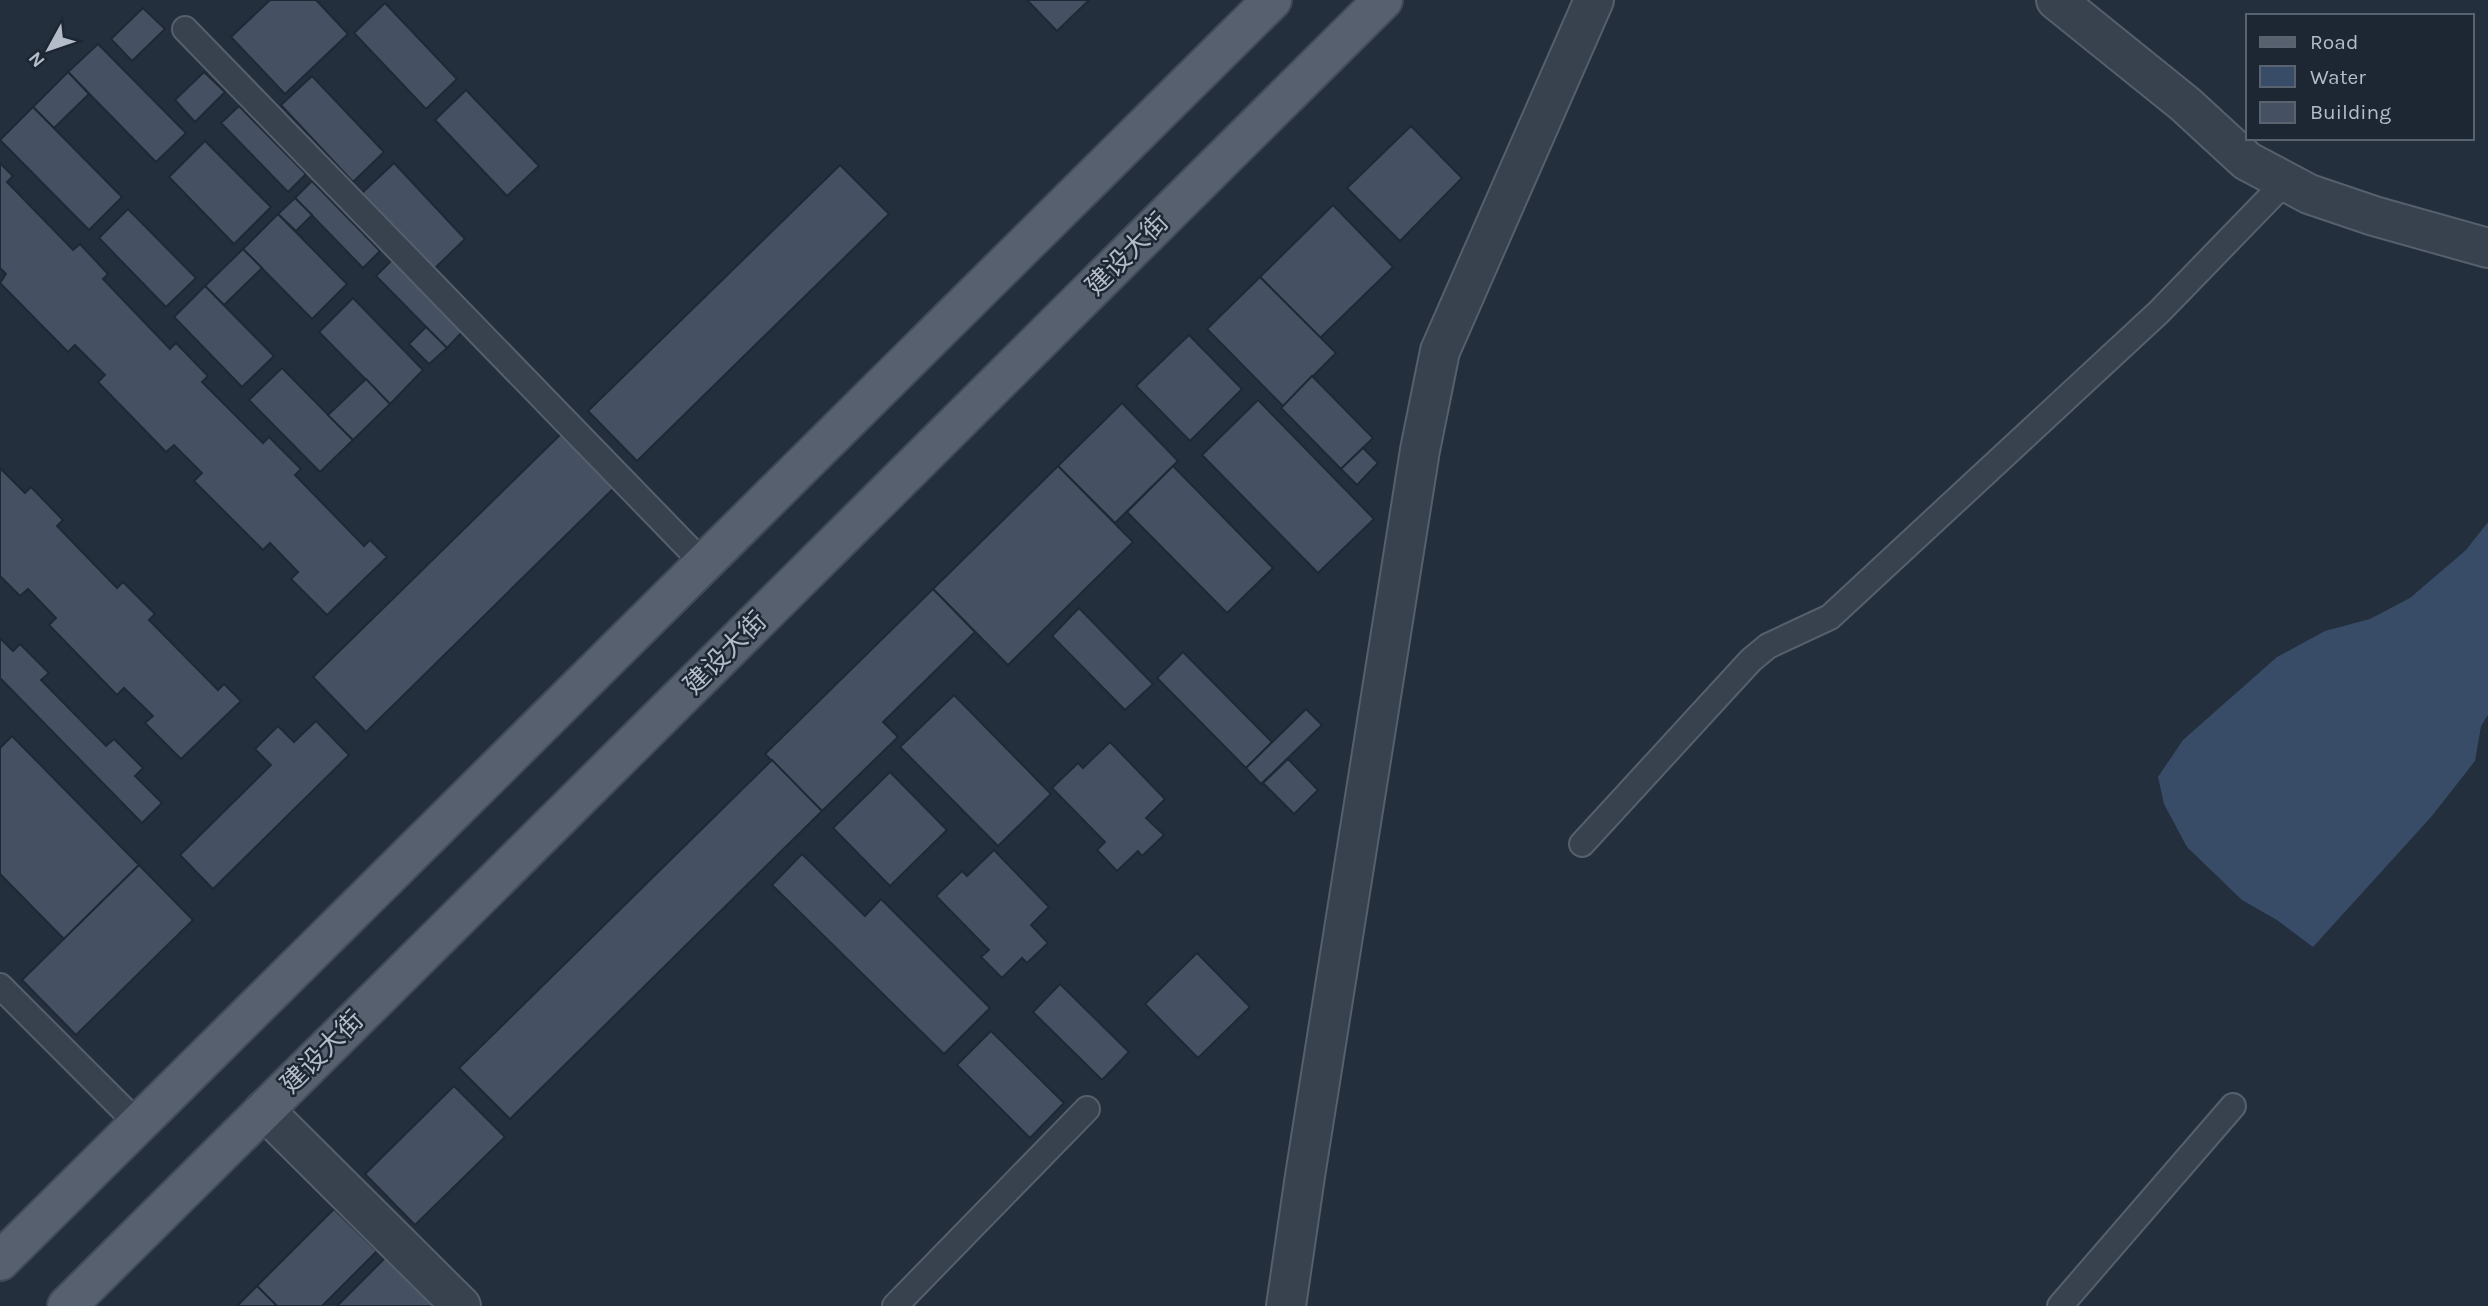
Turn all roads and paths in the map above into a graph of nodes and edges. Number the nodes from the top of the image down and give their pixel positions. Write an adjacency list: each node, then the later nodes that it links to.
1 (1272, 0): 8 (main road)
2 (1383, 0): 13 (main road, 建设大街)
3 (1594, 0): 19 (street)
4 (2056, 0): 6 (street)
5 (185, 29): 8 (lane)
6 (2286, 181): 7 (street); 9 (lane)
7 (2488, 248)
8 (704, 564): 14 (main road)
9 (1582, 844)
10 (0, 986): 14 (lane)
11 (2233, 1106): 20 (lane)
12 (1087, 1109): 18 (lane)
13 (264, 1110): 16 (main road, 建设大街); 17 (street)
14 (138, 1124): 15 (main road)
15 (0, 1261)
16 (66, 1306)
17 (461, 1306)
18 (895, 1306)
19 (1286, 1306)
20 (2060, 1306)

